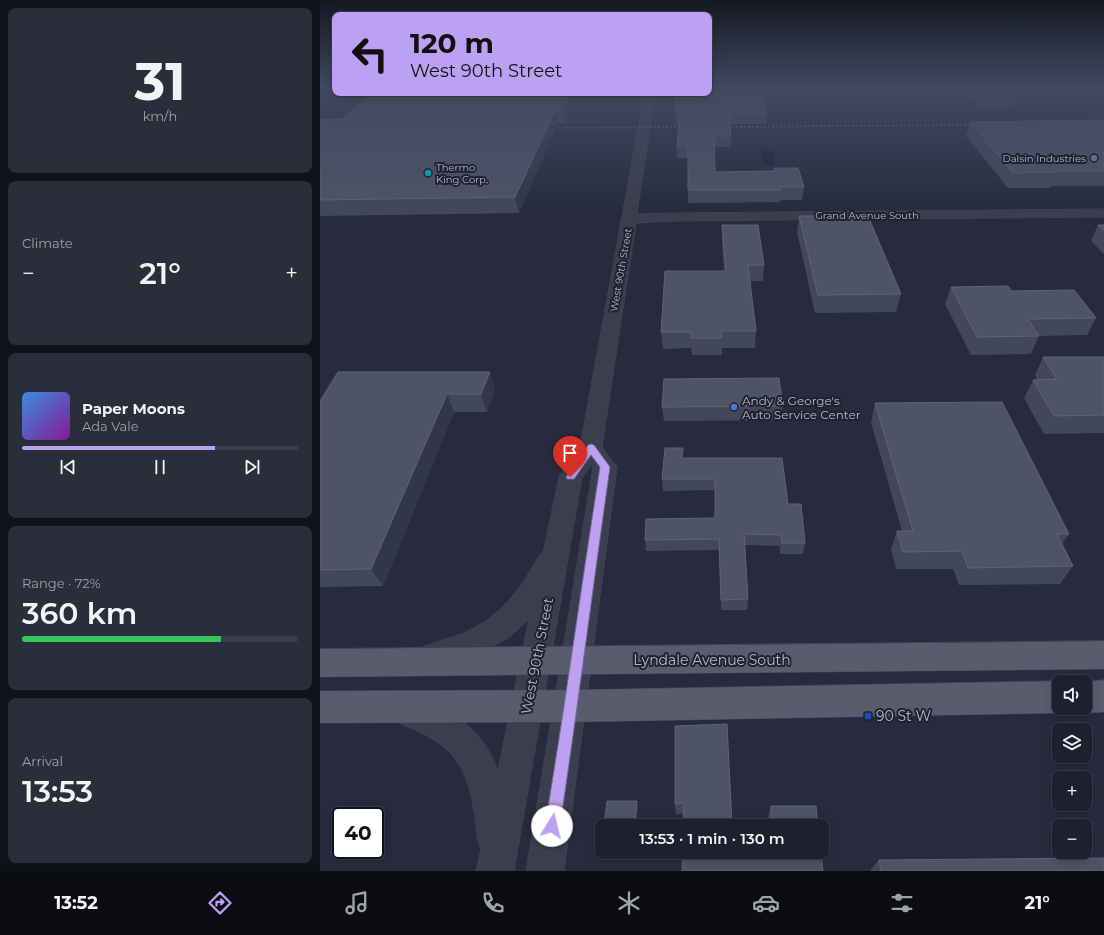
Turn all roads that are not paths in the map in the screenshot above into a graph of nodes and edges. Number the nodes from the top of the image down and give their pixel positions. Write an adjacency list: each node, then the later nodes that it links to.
1 (644, 129): 3 (street, West 90th Street)
2 (1104, 213): 3 (street, Grand Avenue South)
3 (630, 219): 4 (street, West 90th Street)
4 (591, 448): 5 (street, West 90th Street); 8 (street)
5 (557, 547): 7 (street, West 90th Street); 10 (street)
6 (1104, 655): 8 (main road, Lyndale Avenue South)
7 (536, 662): 8 (main road, Lyndale Avenue South); 10 (main road, Lyndale Avenue South); 15 (street, West 90th Street)
8 (576, 662): 16 (street)
9 (320, 663): 10 (main road, Lyndale Avenue South)
10 (411, 663)
11 (1104, 696): 13 (main road)
12 (1052, 697): 16 (main road)
13 (1092, 697)
14 (398, 706): 15 (main road); 17 (main road); 18 (street)
15 (528, 706): 16 (main road); 18 (street, West 90th Street)
16 (571, 706): 19 (street)
17 (320, 707)
18 (497, 863)
19 (545, 871)

